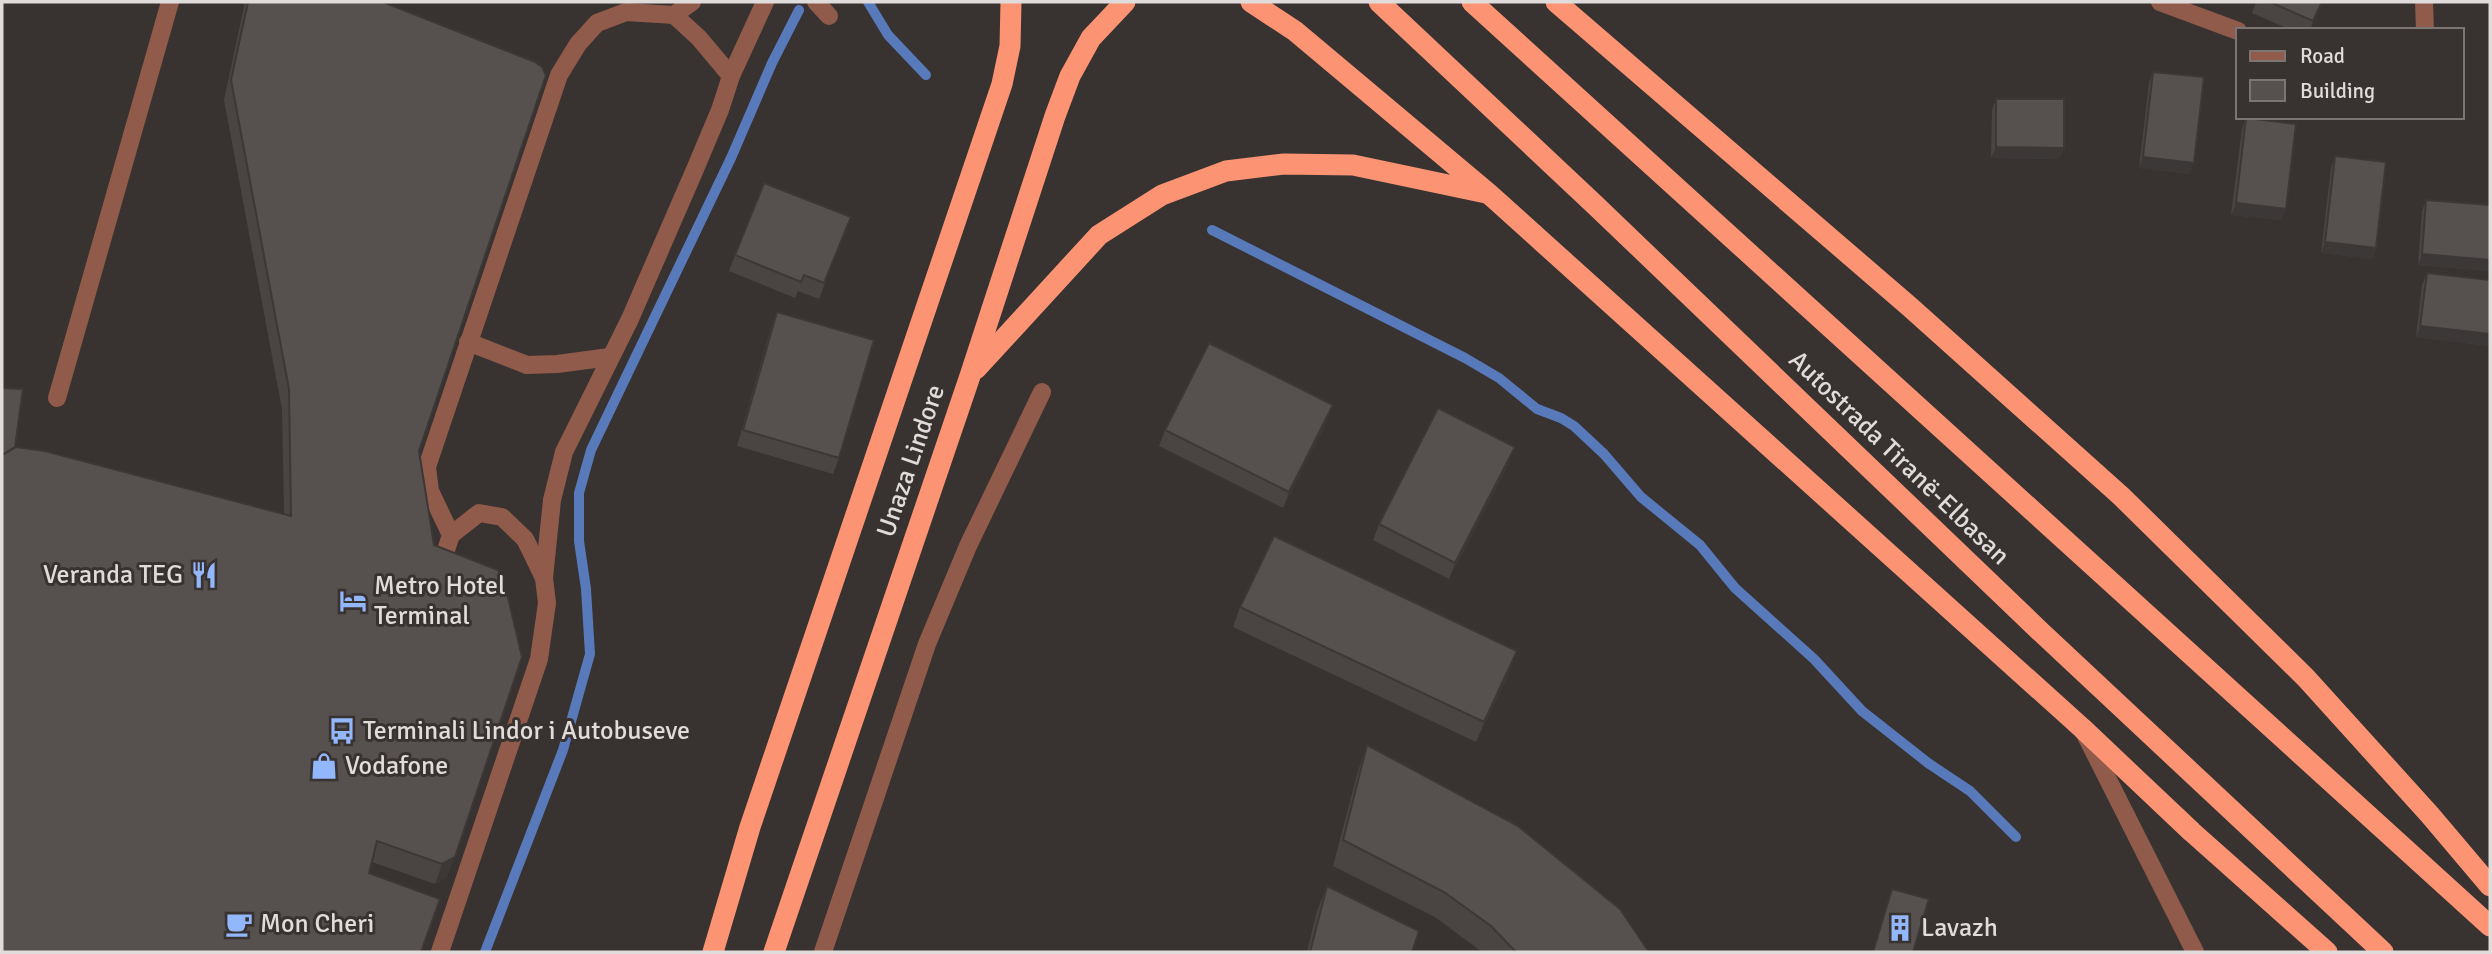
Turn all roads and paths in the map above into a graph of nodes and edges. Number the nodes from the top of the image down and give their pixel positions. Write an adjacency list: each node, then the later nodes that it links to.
1 (170, 2): 23 (street)
2 (692, 2): 13 (street)
3 (765, 2): 17 (street)
4 (816, 2): 14 (street)
5 (1011, 2): 31 (highway, Unaza Lindore)
6 (1125, 2): 21 (highway, Unaza Lindore)
7 (1251, 2): 18 (highway)
8 (1379, 2): 36 (highway, Autostrada Tiranë-Elbasan)
9 (1472, 2): 29 (highway, Autostrada Tiranë-Elbasan)
10 (1556, 2): 28 (highway)
11 (2160, 2): 16 (street)
12 (2424, 2): 15 (street)
13 (674, 15): 17 (street); 19 (street)
14 (829, 16)
15 (2426, 28)
16 (2236, 30)
17 (731, 76): 20 (street)
18 (1488, 193): 21 (highway); 27 (highway)
19 (468, 342): 20 (street); 24 (street)
20 (610, 357): 26 (street)
21 (970, 376): 32 (highway, Unaza Lindore)
22 (1042, 392): 33 (street)
23 (57, 398)
24 (451, 535): 25 (street); 26 (street)
25 (439, 570)
26 (544, 578): 30 (street)
27 (2082, 727): 34 (street); 35 (highway)
28 (2490, 886)
29 (2490, 926)
30 (440, 952)
31 (713, 952)
32 (774, 952)
33 (823, 952)
34 (2195, 952)
35 (2327, 952)
36 (2384, 952)

